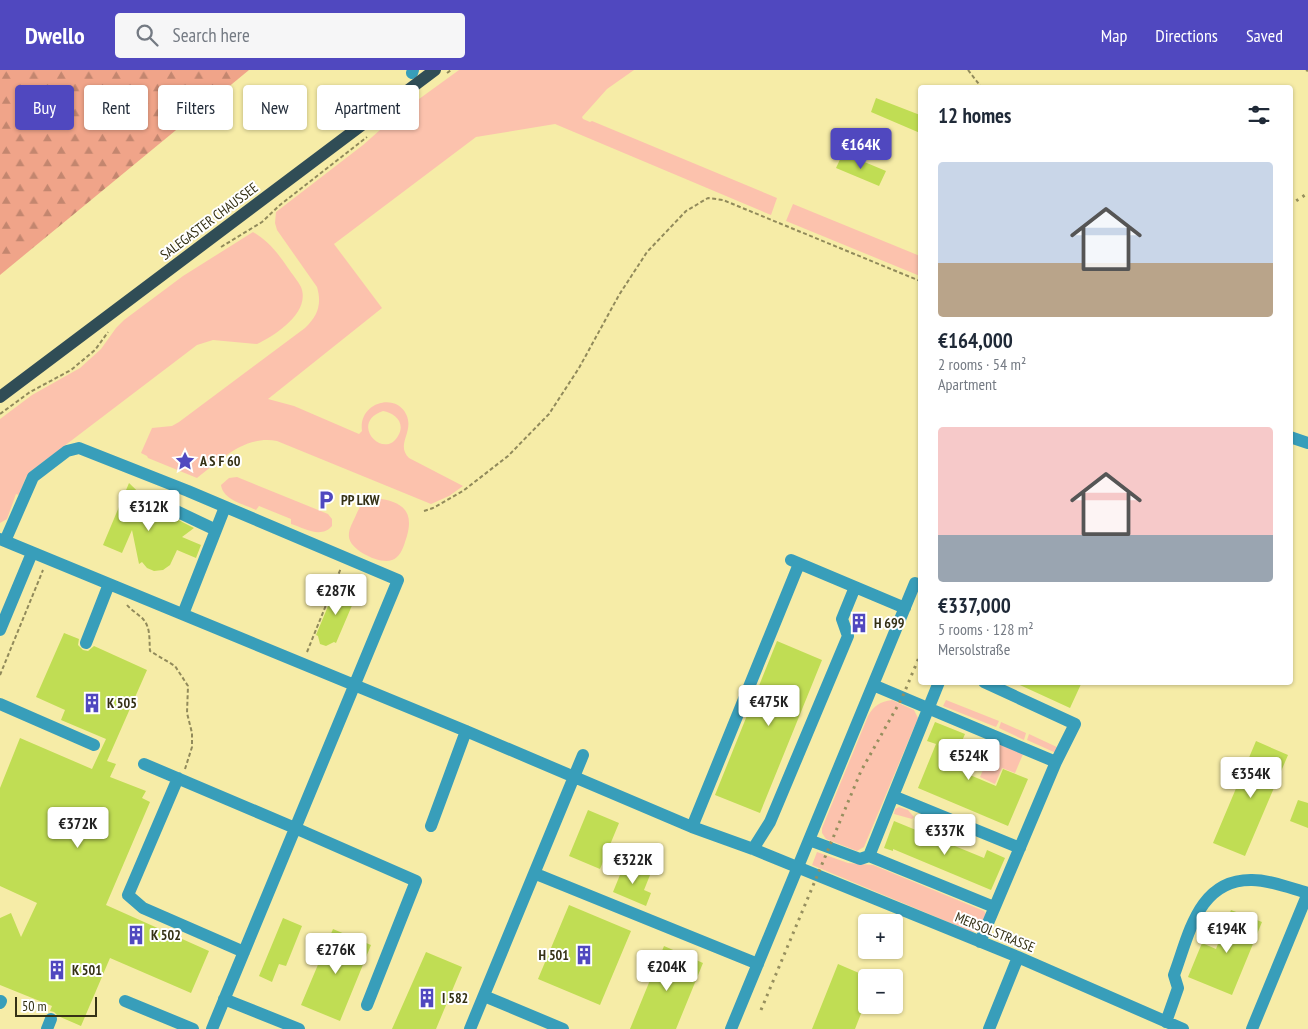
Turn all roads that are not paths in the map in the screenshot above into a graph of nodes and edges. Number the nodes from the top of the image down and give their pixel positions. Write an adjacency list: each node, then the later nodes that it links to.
1 (439, 73): 2 (main road, SALEGASTER CHAUSSEE)
2 (0, 397)
3 (1293, 438): 4 (street)
4 (1308, 443)
5 (230, 509): 7 (street); 8 (street); 8 (street); 9 (street)
6 (174, 510): 7 (street)
7 (216, 530): 15 (street)
8 (300, 538): 18 (street)
9 (3, 540): 10 (street, MERSOLSTRASSE)
10 (32, 552): 12 (street, MERSOLSTRASSE); 16 (street)
11 (915, 583): 14 (street)
12 (108, 584): 15 (street, MERSOLSTRASSE); 17 (street)
13 (855, 587): 14 (street); 33 (street); 37 (street)
14 (905, 608): 19 (street)
15 (183, 614): 18 (street, MERSOLSTRASSE)
16 (0, 630)
17 (86, 643)
18 (354, 685): 24 (street, MERSOLSTRASSE); 34 (street)
19 (873, 685): 23 (street); 35 (street)
20 (937, 685): 23 (street)
21 (990, 685): 27 (street)
22 (0, 704): 25 (street)
23 (928, 709): 27 (street); 31 (street)
24 (466, 731): 29 (street, MERSOLSTRASSE); 32 (street)
25 (94, 745)
26 (583, 755): 29 (street)
27 (1056, 762): 36 (street)
28 (144, 764): 30 (street)
29 (574, 778): 33 (street, MERSOLSTRASSE); 40 (street)
30 (180, 779): 34 (street); 44 (street)
31 (893, 796): 36 (street); 38 (street)
32 (431, 826)
33 (692, 827): 37 (street, MERSOLSTRASSE)
34 (295, 828): 44 (street); 50 (street)
35 (809, 840): 38 (street); 39 (street)
36 (1020, 848): 42 (street)
37 (752, 849): 39 (street, MERSOLSTRASSE)
38 (869, 856): 42 (street)
39 (806, 872): 43 (street, MERSOLSTRASSE); 46 (street)
40 (536, 874): 46 (street); 47 (street)
41 (1308, 893): 51 (street); 60 (street)
42 (994, 907): 43 (street)
43 (980, 942): 45 (street, MERSOLSTRASSE)
44 (244, 952): 48 (street)
45 (1018, 957): 51 (street, MERSOLSTRASSE); 58 (street)
46 (758, 964): 57 (street)
47 (484, 996): 55 (street); 56 (street)
48 (224, 999): 53 (street); 54 (street)
49 (125, 1001): 52 (street)
50 (367, 1005)
51 (1166, 1022): 59 (street, MERSOLSTRASSE)
52 (193, 1029)
53 (212, 1029)
54 (299, 1029)
55 (470, 1029)
56 (563, 1029)
57 (731, 1029)
58 (988, 1029)
59 (1184, 1029)
60 (1252, 1029)

